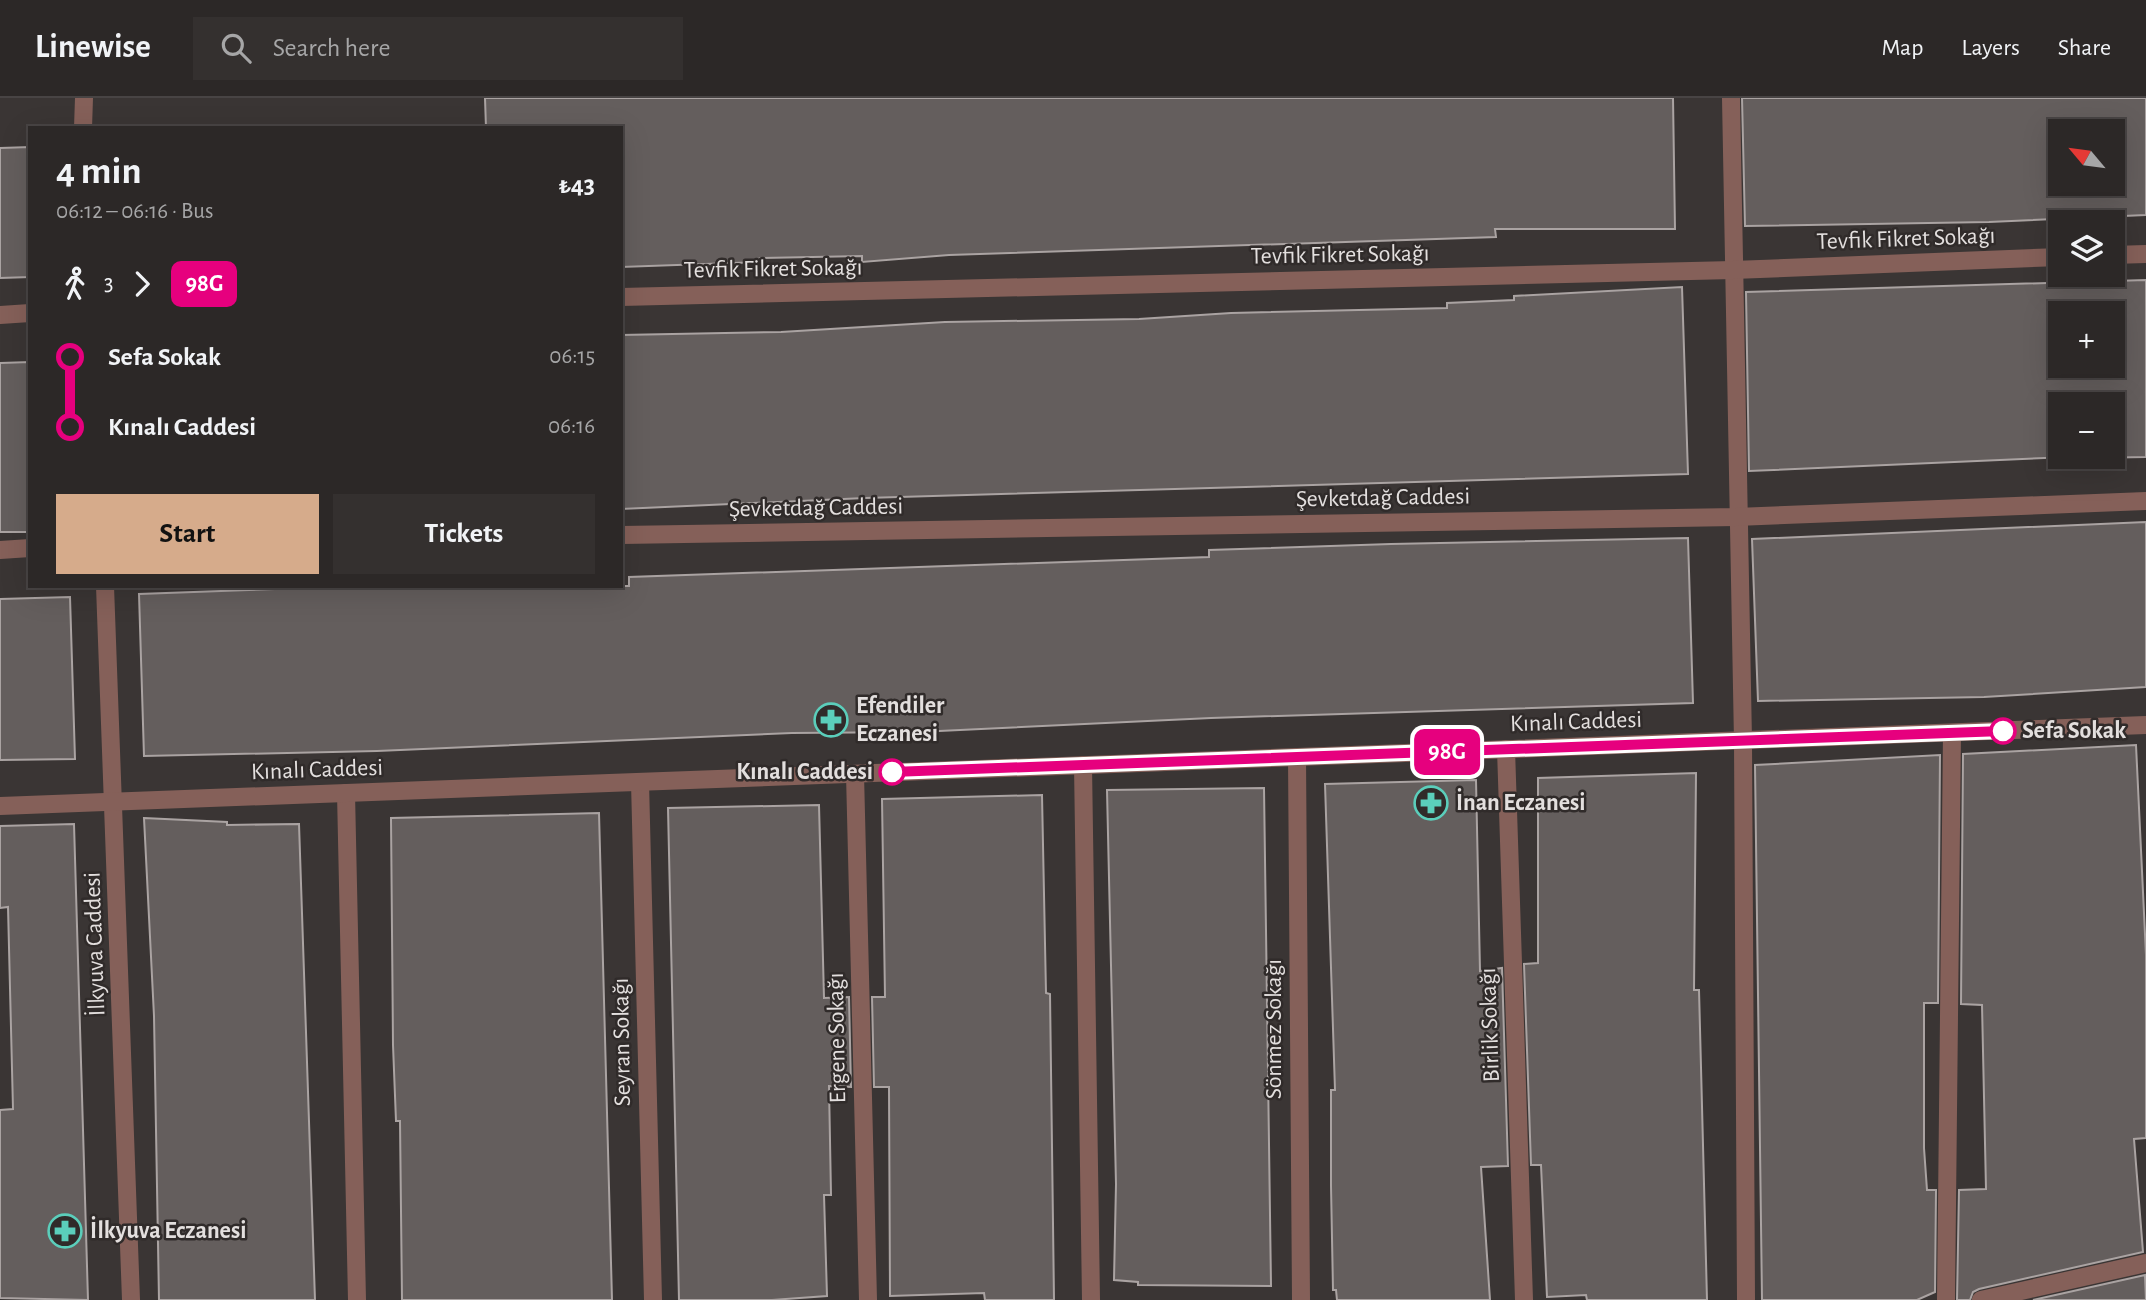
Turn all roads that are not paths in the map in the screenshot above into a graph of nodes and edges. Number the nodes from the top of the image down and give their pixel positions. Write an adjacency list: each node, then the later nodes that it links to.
1 (84, 98): 3 (street)
2 (1731, 98): 7 (street)
3 (83, 126)
4 (2146, 254): 5 (street)
5 (2125, 255)
6 (2048, 257): 7 (street, Tevfik Fikret Sokağı)
7 (1733, 270): 8 (street, Tevfik Fikret Sokağı); 12 (street)
8 (623, 297)
9 (28, 313): 10 (street)
10 (0, 315)
11 (2146, 501): 12 (street, Şevketdağ Caddesi)
12 (1737, 517): 13 (street, Şevketdağ Caddesi); 19 (street)
13 (623, 536)
14 (28, 548): 15 (street)
15 (0, 550)
16 (106, 588): 26 (street, İlkyuva Caddesi)
17 (2146, 725): 18 (street, Kınalı Caddesi)
18 (1952, 733): 19 (street, Kınalı Caddesi); 37 (street)
19 (1743, 741): 20 (street, Kınalı Caddesi); 36 (street)
20 (1506, 749): 21 (street, Kınalı Caddesi); 35 (street, Birlik Sokağı)
21 (1297, 757): 22 (street, Kınalı Caddesi); 34 (street, Sönmez Sokağı)
22 (1083, 765): 23 (street, Kınalı Caddesi); 33 (street)
23 (855, 774): 24 (street, Kınalı Caddesi); 32 (street, Ergene Sokağı)
24 (640, 782): 25 (street, Kınalı Caddesi); 31 (street, Seyran Sokağı)
25 (346, 793): 26 (street, Kınalı Caddesi); 30 (street)
26 (115, 801): 27 (street, Kınalı Caddesi); 29 (street, İlkyuva Caddesi)
27 (0, 806)
28 (2146, 1263): 38 (street)
29 (131, 1300)
30 (357, 1300)
31 (653, 1300)
32 (868, 1300)
33 (1091, 1300)
34 (1301, 1300)
35 (1524, 1300)
36 (1746, 1300)
37 (1946, 1300)
38 (1980, 1300)

